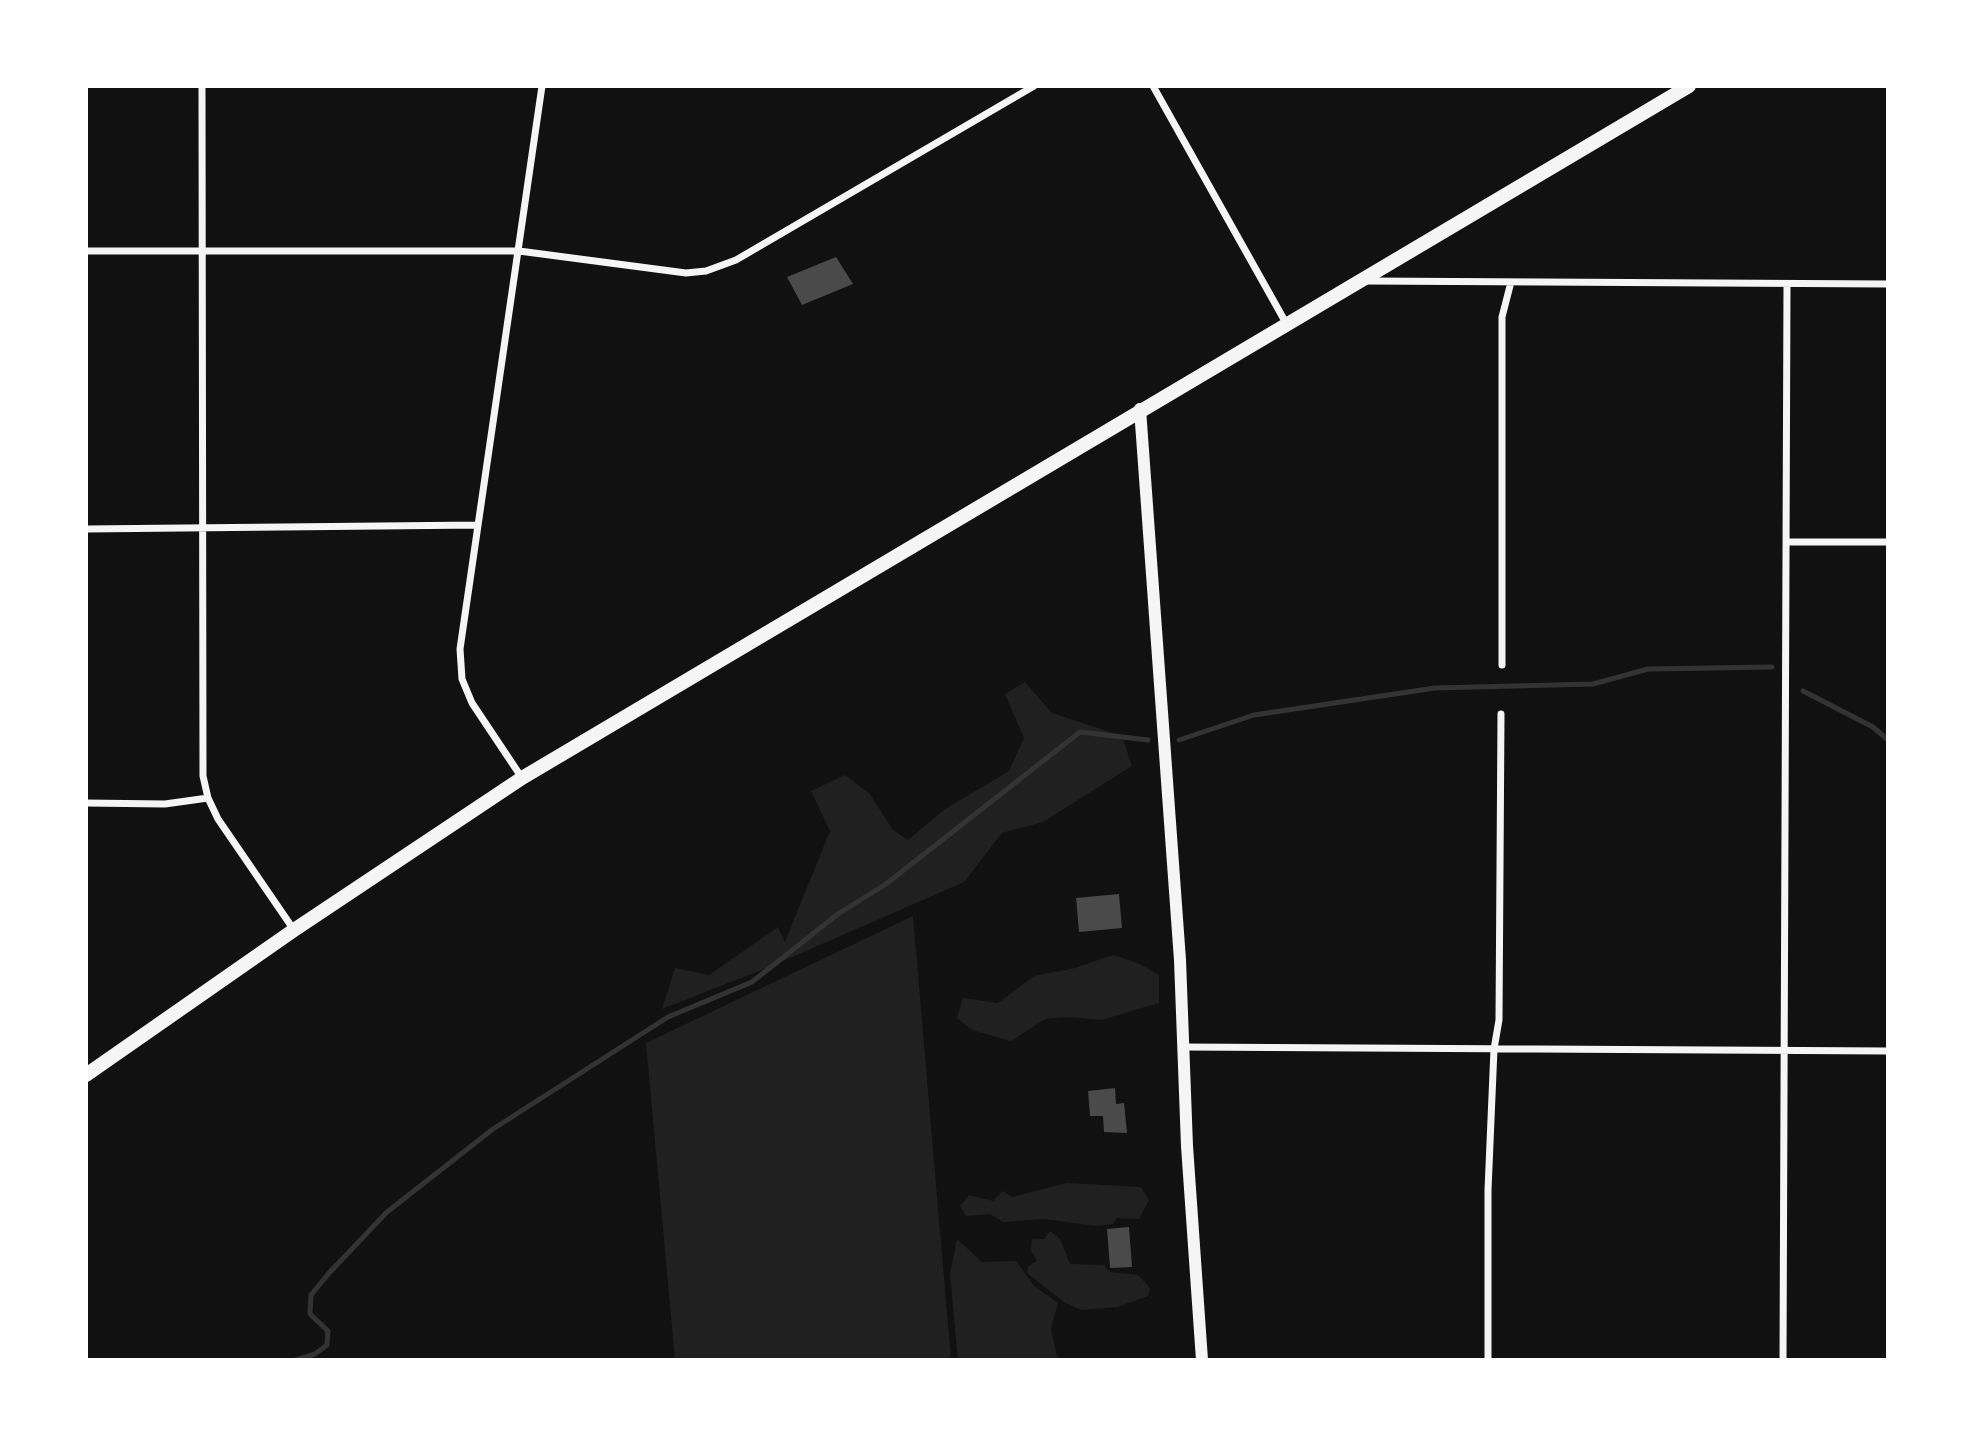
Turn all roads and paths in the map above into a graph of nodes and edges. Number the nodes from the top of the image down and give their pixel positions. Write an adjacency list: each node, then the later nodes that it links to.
1 (202, 86): 6 (street)
2 (542, 86): 8 (street)
3 (1034, 86): 8 (street)
4 (1153, 86): 13 (street)
5 (1689, 86): 9 (main road)
6 (202, 250): 7 (street); 8 (street); 16 (street)
7 (86, 251)
8 (519, 251): 15 (street)
9 (1358, 280): 10 (street); 13 (main road)
10 (1511, 282): 11 (street); 20 (street)
11 (1787, 284): 12 (street); 18 (street)
12 (1888, 284)
13 (1286, 323): 14 (main road)
14 (1140, 409): 22 (main road); 26 (street)
15 (478, 525): 16 (street); 22 (street)
16 (203, 528): 17 (street); 23 (street)
17 (86, 529)
18 (1786, 542): 19 (street); 28 (street)
19 (1888, 542)
20 (1502, 665)
21 (1501, 714): 27 (street)
22 (522, 778): 25 (main road)
23 (208, 798): 24 (street); 25 (street)
24 (86, 803)
25 (294, 930): 30 (main road)
26 (1184, 1046): 27 (street); 31 (street)
27 (1494, 1049): 28 (street); 32 (street)
28 (1785, 1049): 29 (street); 33 (street)
29 (1888, 1051)
30 (86, 1075)
31 (1202, 1360)
32 (1488, 1360)
33 (1783, 1360)

